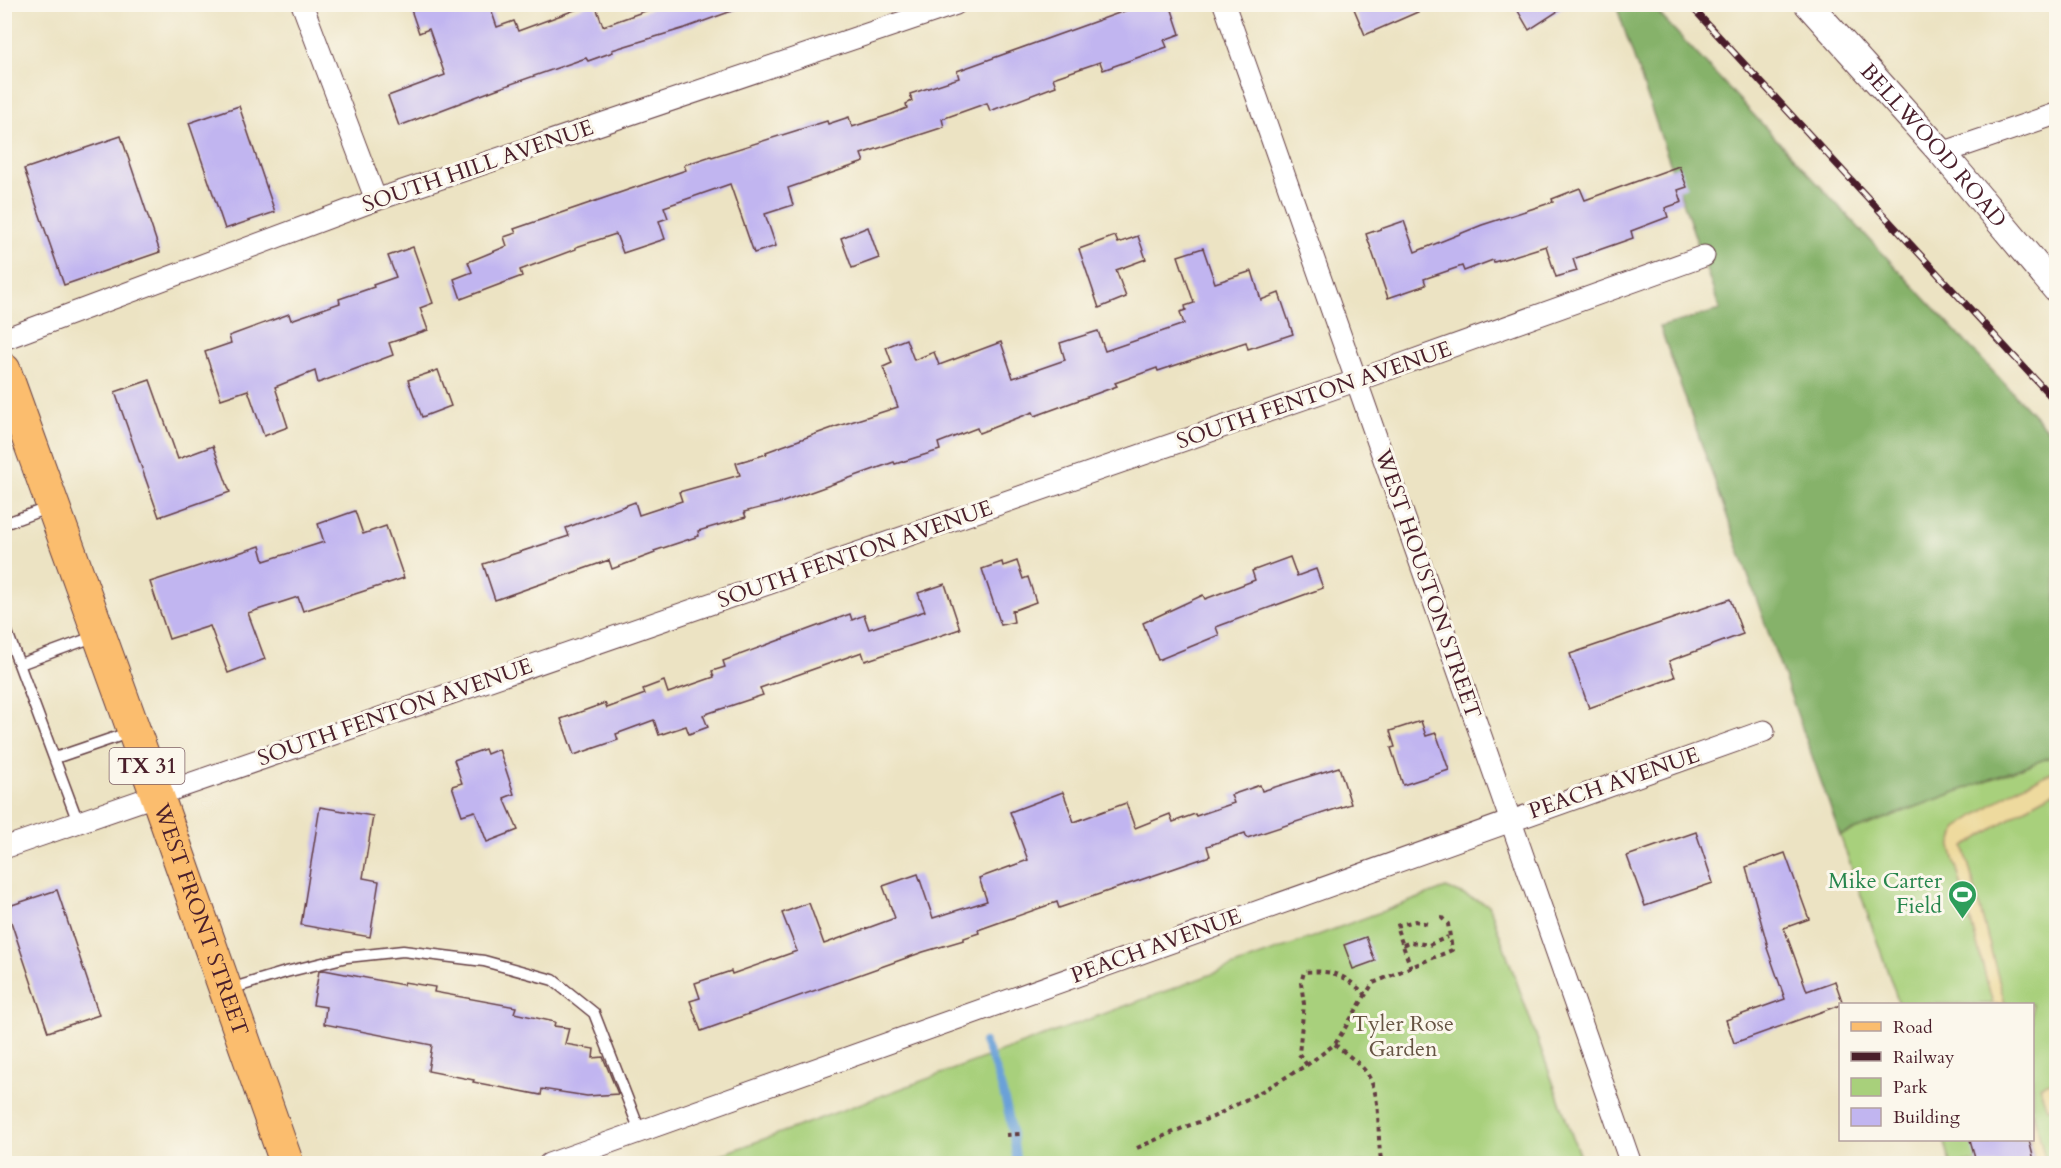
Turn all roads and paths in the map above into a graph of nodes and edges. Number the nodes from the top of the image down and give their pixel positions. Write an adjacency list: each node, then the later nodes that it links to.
1 (302, 4): 7 (street)
2 (956, 4): 7 (street, SOUTH HILL AVENUE)
3 (1224, 4): 12 (street, WEST HOUSTON STREET)
4 (1808, 4): 6 (street, BELLWOOD ROAD)
5 (2056, 114): 6 (street)
6 (1942, 153): 9 (street, BELLWOOD ROAD)
7 (376, 200): 10 (street, SOUTH HILL AVENUE)
8 (1704, 256): 12 (street, SOUTH FENTON AVENUE)
9 (2056, 290)
10 (4, 339)
11 (4, 370): 13 (main road, WEST FRONT STREET / TX 31)
12 (1358, 380): 21 (street, SOUTH FENTON AVENUE); 22 (street, WEST HOUSTON STREET)
13 (53, 506): 14 (lane); 16 (main road, WEST FRONT STREET / TX 31)
14 (4, 524)
15 (4, 624): 17 (lane)
16 (100, 635): 17 (lane); 18 (main road, WEST FRONT STREET / TX 31)
17 (20, 664): 20 (lane)
18 (134, 731): 20 (lane); 21 (main road, WEST FRONT STREET / TX 31)
19 (1764, 731): 22 (street, PEACH AVENUE)
20 (55, 758): 23 (lane)
21 (157, 795): 23 (street, SOUTH FENTON AVENUE); 30 (main road, WEST FRONT STREET / TX 31)
22 (1510, 820): 34 (street, PEACH AVENUE); 41 (street, WEST HOUSTON STREET)
23 (78, 822): 24 (street, SOUTH FENTON AVENUE)
24 (4, 848)
25 (1443, 913): 27 (path)
26 (1428, 924): 28 (path)
27 (1448, 937): 28 (path); 29 (path)
28 (1403, 945): 29 (path)
29 (1411, 968): 31 (path)
30 (226, 990): 34 (lane); 38 (main road, WEST FRONT STREET / TX 31)
31 (1365, 994): 32 (path); 33 (path)
32 (1335, 1044): 33 (path); 40 (path)
33 (1307, 1065): 37 (path)
34 (640, 1131): 39 (street, PEACH AVENUE)
35 (1020, 1134): 36 (path)
36 (1006, 1135)
37 (1137, 1148)
38 (287, 1164)
39 (549, 1164)
40 (1382, 1164)
41 (1632, 1164)

